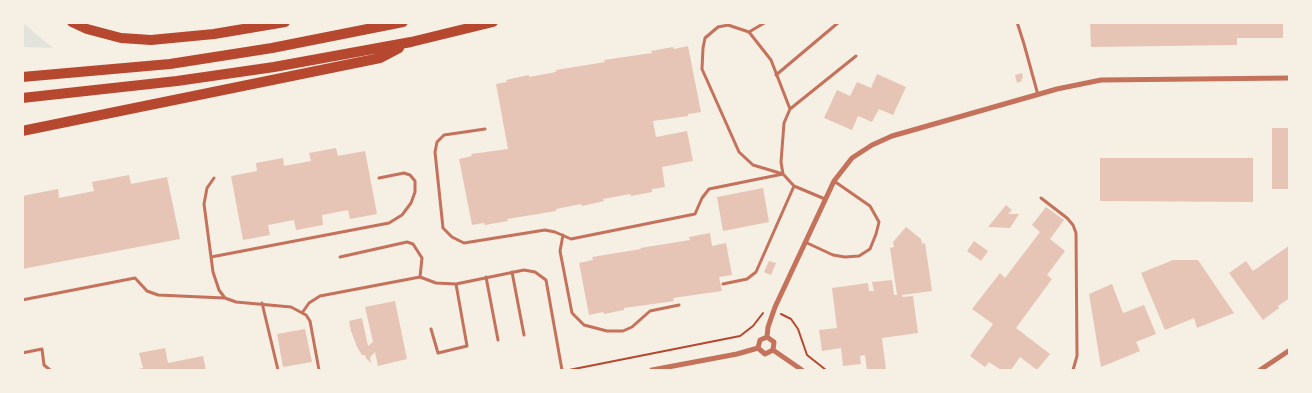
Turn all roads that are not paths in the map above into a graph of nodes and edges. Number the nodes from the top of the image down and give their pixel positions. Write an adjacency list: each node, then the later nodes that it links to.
1 (72, 22): 2 (highway)
2 (285, 22)
3 (403, 22): 12 (highway)
4 (493, 22): 9 (highway)
5 (766, 22): 8 (lane)
6 (839, 22): 11 (lane)
7 (1016, 22): 14 (lane)
8 (749, 32): 11 (lane); 19 (lane)
9 (411, 42): 15 (highway); 18 (highway)
10 (856, 56): 16 (lane)
11 (776, 75): 16 (lane)
12 (22, 77)
13 (1290, 78): 14 (street)
14 (1038, 94): 22 (street)
15 (22, 98)
16 (790, 109): 19 (lane)
17 (485, 129): 26 (lane)
18 (22, 132)
19 (783, 174): 23 (lane); 26 (lane)
20 (214, 178): 28 (lane)
21 (379, 178): 28 (lane)
22 (834, 181): 25 (street); 27 (lane)
23 (794, 186): 25 (lane); 34 (lane)
24 (1041, 198): 55 (lane)
25 (826, 199): 27 (street)
26 (563, 235): 38 (lane)
27 (805, 242): 42 (street)
28 (211, 257): 35 (lane)
29 (340, 257): 31 (lane)
30 (512, 272): 32 (lane); 41 (lane); 52 (lane)
31 (420, 277): 33 (lane); 39 (lane)
32 (486, 277): 33 (lane); 43 (lane)
33 (456, 284): 40 (lane)
34 (724, 284)
35 (225, 298): 36 (lane); 37 (lane)
36 (22, 300)
37 (262, 303): 39 (lane); 50 (lane)
38 (679, 305)
39 (302, 313): 51 (lane)
40 (431, 328)
41 (524, 335)
42 (767, 337): 44 (street); 45 (street)
43 (498, 340)
44 (758, 348): 45 (street); 48 (street)
45 (773, 350): 54 (street)
46 (1290, 350): 56 (street)
47 (22, 353): 49 (lane)
48 (682, 368): 53 (street)
49 (50, 370)
50 (278, 370)
51 (319, 370)
52 (562, 370)
53 (652, 370)
54 (802, 370)
55 (1073, 370)
56 (1260, 370)

